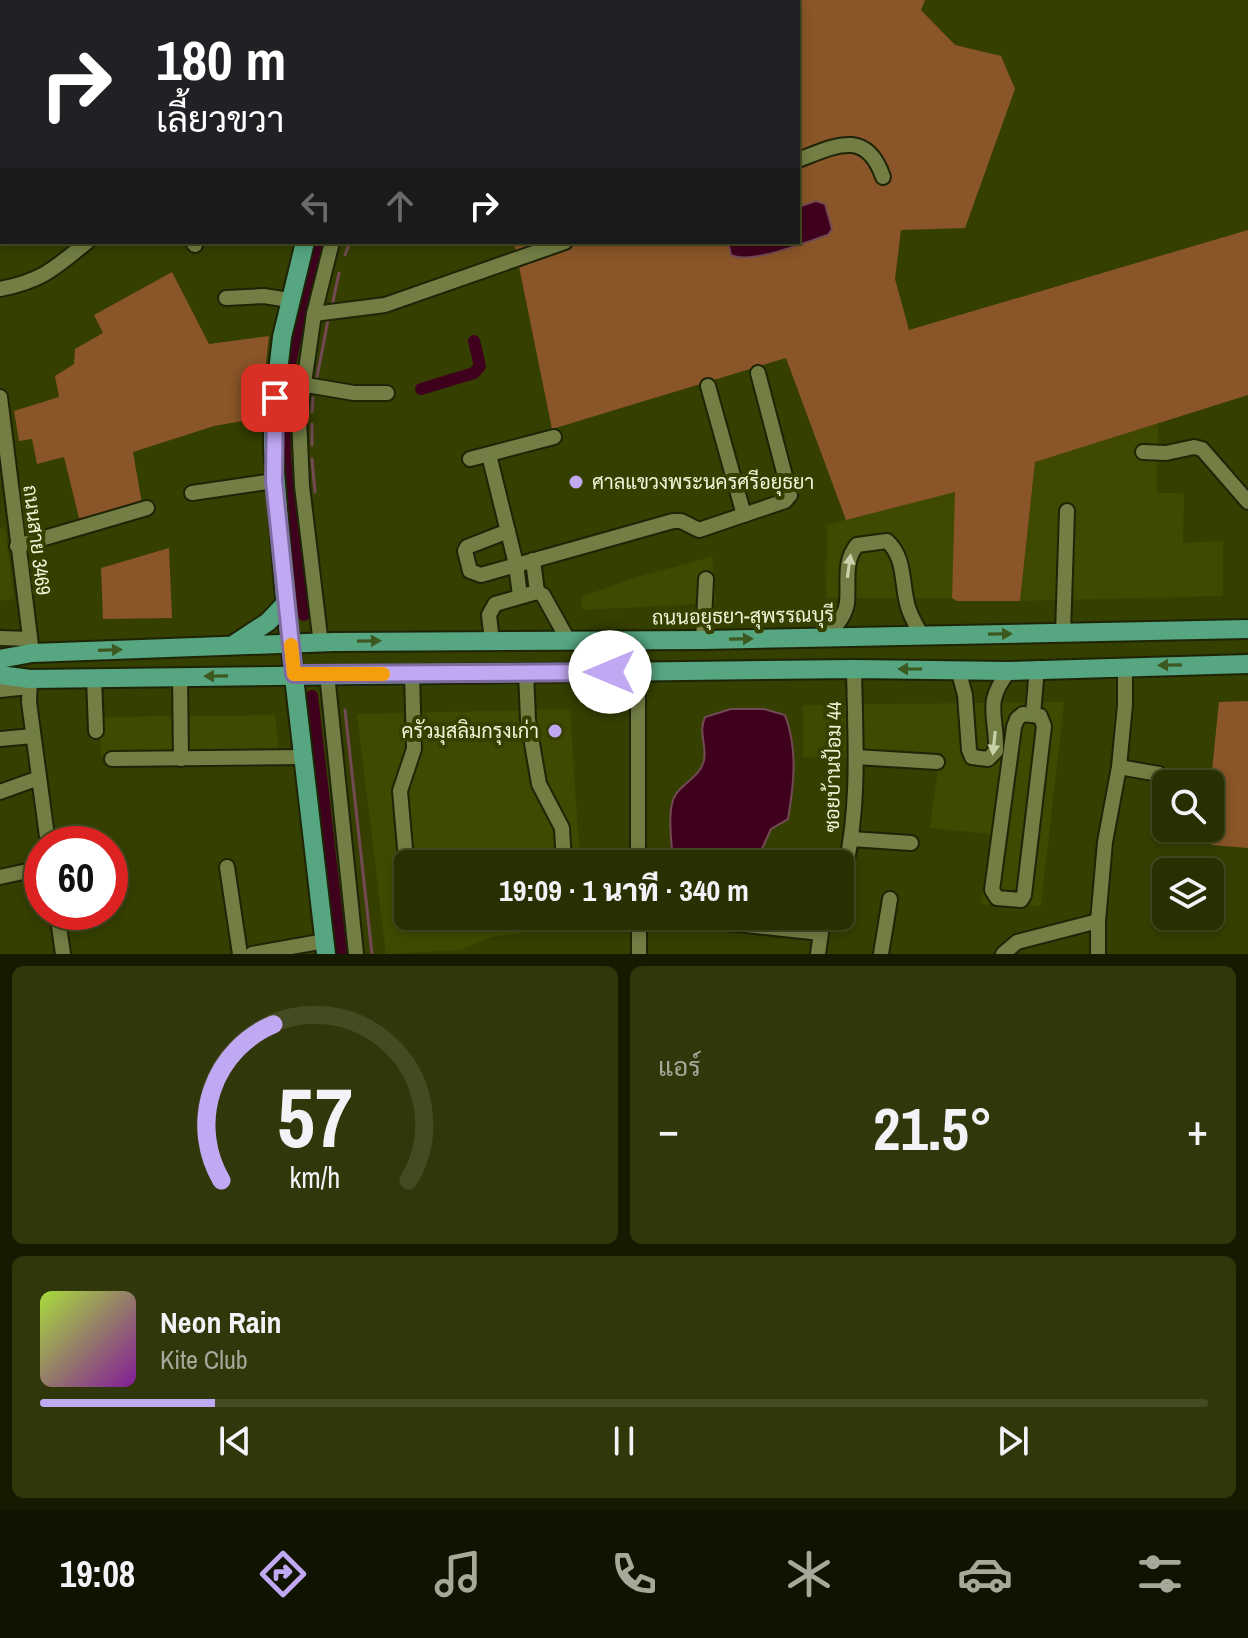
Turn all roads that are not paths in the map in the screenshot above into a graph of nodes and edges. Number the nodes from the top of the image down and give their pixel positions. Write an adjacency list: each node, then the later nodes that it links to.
1 (800, 159): 2 (street)
2 (883, 177)
3 (85, 244): 7 (street)
4 (304, 244): 9 (main road)
5 (332, 244): 10 (street)
6 (559, 244): 10 (street)
7 (0, 289)
8 (226, 298): 9 (street)
9 (289, 300): 12 (main road)
10 (314, 314): 12 (street)
11 (758, 373): 27 (street)
12 (291, 383): 14 (street); 17 (main road); 17 (street)
13 (708, 386): 27 (street)
14 (387, 393)
15 (0, 397): 16 (street, ถนนสาย 3469)
16 (0, 406): 28 (street, ถนนสาย 3469)
17 (287, 417): 22 (main road); 42 (street)
18 (554, 437): 20 (street)
19 (1143, 452): 24 (street)
20 (489, 455): 21 (street); 29 (street)
21 (470, 459)
22 (274, 481): 23 (street); 36 (main road)
23 (192, 493)
24 (1248, 502)
25 (147, 508): 30 (street)
26 (1067, 511): 38 (street)
27 (744, 515): 31 (street)
28 (8, 525): 30 (street, ถนนสาย 3469)
29 (508, 531): 32 (street); 32 (street)
30 (17, 546): 48 (street, ถนนสาย 3469)
31 (533, 560): 32 (street); 34 (street)
32 (516, 564): 35 (street)
33 (706, 579): 44 (street)
34 (537, 592): 35 (street); 43 (street)
35 (520, 596): 45 (street)
36 (286, 603): 42 (main road); 46 (main road); 47 (main road)
37 (1248, 629): 38 (main road, ถนนอยุธยา-สุพรรณบุรี)
38 (1063, 633): 39 (main road, ถนนอยุธยา-สุพรรณบุรี, one-way to 38); 53 (main road)
39 (922, 636): 40 (main road, ถนนอยุธยา-สุพรรณบุรี); 40 (street, one-way to 39)
40 (827, 637): 44 (main road, ถนนอยุธยา-สุพรรณบุรี, one-way to 40)
41 (0, 638): 48 (street)
42 (327, 639): 45 (main road, ถนนอยุธยา-สุพรรณบุรี, one-way to 45); 46 (main road, ถนนอยุธยา-สุพรรณบุรี)
43 (568, 640): 44 (main road, ถนนอยุธยา-สุพรรณบุรี); 45 (main road, ถนนอยุธยา-สุพรรณบุรี)
44 (703, 640)
45 (492, 641)
46 (291, 643): 47 (main road, ถนนอยุธยา-สุพรรณบุรี); 60 (main road)
47 (234, 645): 48 (main road, ถนนอยุธยา-สุพรรณบุรี, one-way to 47)
48 (31, 646): 49 (main road, ถนนอยุธยา-สุพรรณบุรี)
49 (0, 659)
50 (1248, 664): 51 (main road, one-way to 51)
51 (1125, 666): 53 (main road); 76 (street)
52 (1037, 668): 53 (main road); 56 (main road); 67 (street)
53 (1063, 668)
54 (854, 669): 55 (main road, one-way to 54); 58 (main road); 72 (street, ซอยบ้านป้อม 44)
55 (958, 669): 56 (main road); 56 (street, one-way to 55)
56 (1009, 671)
57 (526, 672): 58 (main road); 59 (main road); 84 (street)
58 (638, 672): 85 (street)
59 (412, 673): 61 (main road); 83 (street)
60 (294, 674): 61 (main road); 63 (main road, one-way to 63); 71 (main road)
61 (327, 674): 101 (street)
62 (0, 675): 65 (main road)
63 (180, 676): 64 (main road); 74 (street)
64 (94, 678): 65 (main road); 68 (street)
65 (30, 683): 66 (street); 69 (street)
66 (0, 690)
67 (1033, 714): 67 (street)
68 (96, 731)
69 (33, 736): 70 (street); 78 (street)
70 (0, 739)
71 (304, 757): 74 (street); 97 (main road)
72 (856, 757): 75 (street); 81 (street, ซอยบ้านป้อม 44)
73 (112, 759): 74 (street)
74 (181, 759)
75 (937, 762)
76 (1119, 767): 77 (street); 91 (street)
77 (1152, 773)
78 (39, 778): 79 (street); 80 (street)
79 (0, 792)
80 (46, 826)
81 (851, 839): 82 (street); 86 (street, ซอยบ้านป้อม 44)
82 (911, 843)
83 (405, 850)
84 (563, 850)
85 (638, 850)
86 (849, 850)
87 (227, 867): 99 (street)
88 (24, 872): 89 (street)
89 (0, 877)
90 (890, 899): 104 (street)
91 (1098, 921): 105 (street); 106 (street)
92 (60, 930): 98 (street)
93 (639, 930): 102 (street)
94 (793, 930): 96 (street)
95 (821, 930): 96 (street)
96 (821, 933): 103 (street)
97 (326, 948): 100 (street)
98 (63, 954)
99 (240, 954)
100 (252, 954)
101 (356, 954)
102 (639, 954)
103 (818, 954)
104 (881, 954)
105 (1003, 954)
106 (1098, 954)

